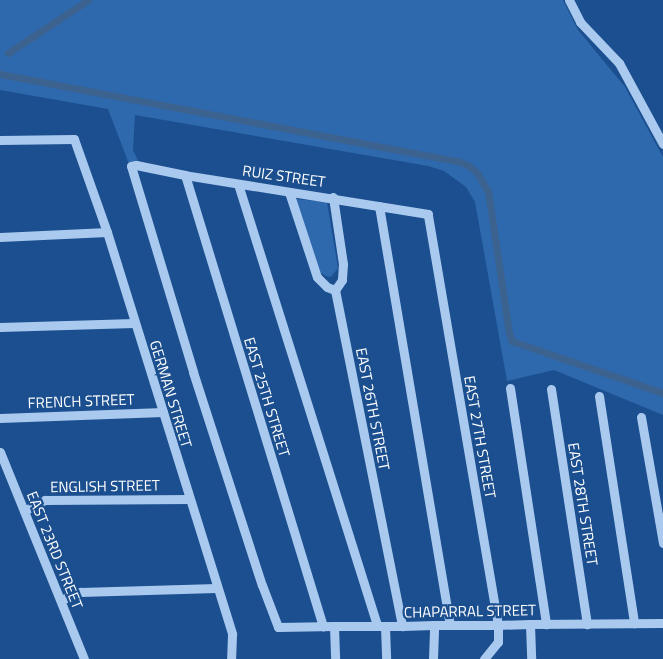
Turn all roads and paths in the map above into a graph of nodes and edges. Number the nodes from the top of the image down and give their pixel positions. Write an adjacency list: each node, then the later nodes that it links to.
1 (569, 0): 3 (street)
2 (0, 140): 10 (street, GERMAN STREET)
3 (663, 144)
4 (185, 175): 5 (street, RUIZ STREET); 34 (street, EAST 25TH STREET); 39 (street, RUIZ STREET)
5 (238, 184): 6 (street, RUIZ STREET); 36 (street)
6 (289, 192): 7 (street, RUIZ STREET); 12 (street)
7 (333, 198): 8 (street, RUIZ STREET); 12 (street)
8 (379, 206): 9 (street, RUIZ STREET); 32 (street)
9 (428, 214): 33 (street, EAST 27TH STREET)
10 (106, 232): 11 (street); 13 (street, GERMAN STREET)
11 (0, 237)
12 (335, 290): 37 (street, EAST 26TH STREET)
13 (134, 322): 14 (street); 18 (street, GERMAN STREET)
14 (0, 327)
15 (510, 388): 30 (street)
16 (551, 389): 31 (street, EAST 28TH STREET)
17 (600, 396): 27 (street)
18 (163, 412): 20 (street, FRENCH STREET); 22 (street, GERMAN STREET)
19 (642, 417): 24 (street)
20 (0, 418)
21 (0, 452): 23 (street, EAST 23RD STREET)
22 (189, 499): 23 (street, ENGLISH STREET); 25 (street, GERMAN STREET)
23 (24, 511): 26 (street, EAST 23RD STREET)
24 (663, 543)
25 (216, 588): 26 (street); 41 (street, GERMAN STREET)
26 (61, 600): 40 (street, EAST 23RD STREET)
27 (634, 623): 28 (street, CHAPARRAL STREET); 31 (street, CHAPARRAL STREET)
28 (663, 623)
29 (530, 624): 30 (street, CHAPARRAL STREET); 33 (street, CHAPARRAL STREET); 46 (street)
30 (546, 624): 31 (street, CHAPARRAL STREET)
31 (587, 624)
32 (450, 625): 33 (street, CHAPARRAL STREET); 38 (street, CHAPARRAL STREET)
33 (498, 625): 45 (street, EAST 27TH STREET)
34 (323, 626): 35 (street, CHAPARRAL STREET); 39 (street, CHAPARRAL STREET)
35 (334, 626): 36 (street, CHAPARRAL STREET); 42 (street)
36 (381, 626): 37 (street, CHAPARRAL STREET); 43 (street)
37 (402, 626): 38 (street, CHAPARRAL STREET)
38 (434, 626): 44 (street)
39 (278, 627)
40 (84, 659)
41 (231, 659)
42 (335, 659)
43 (386, 659)
44 (433, 659)
45 (484, 659)
46 (531, 659)

